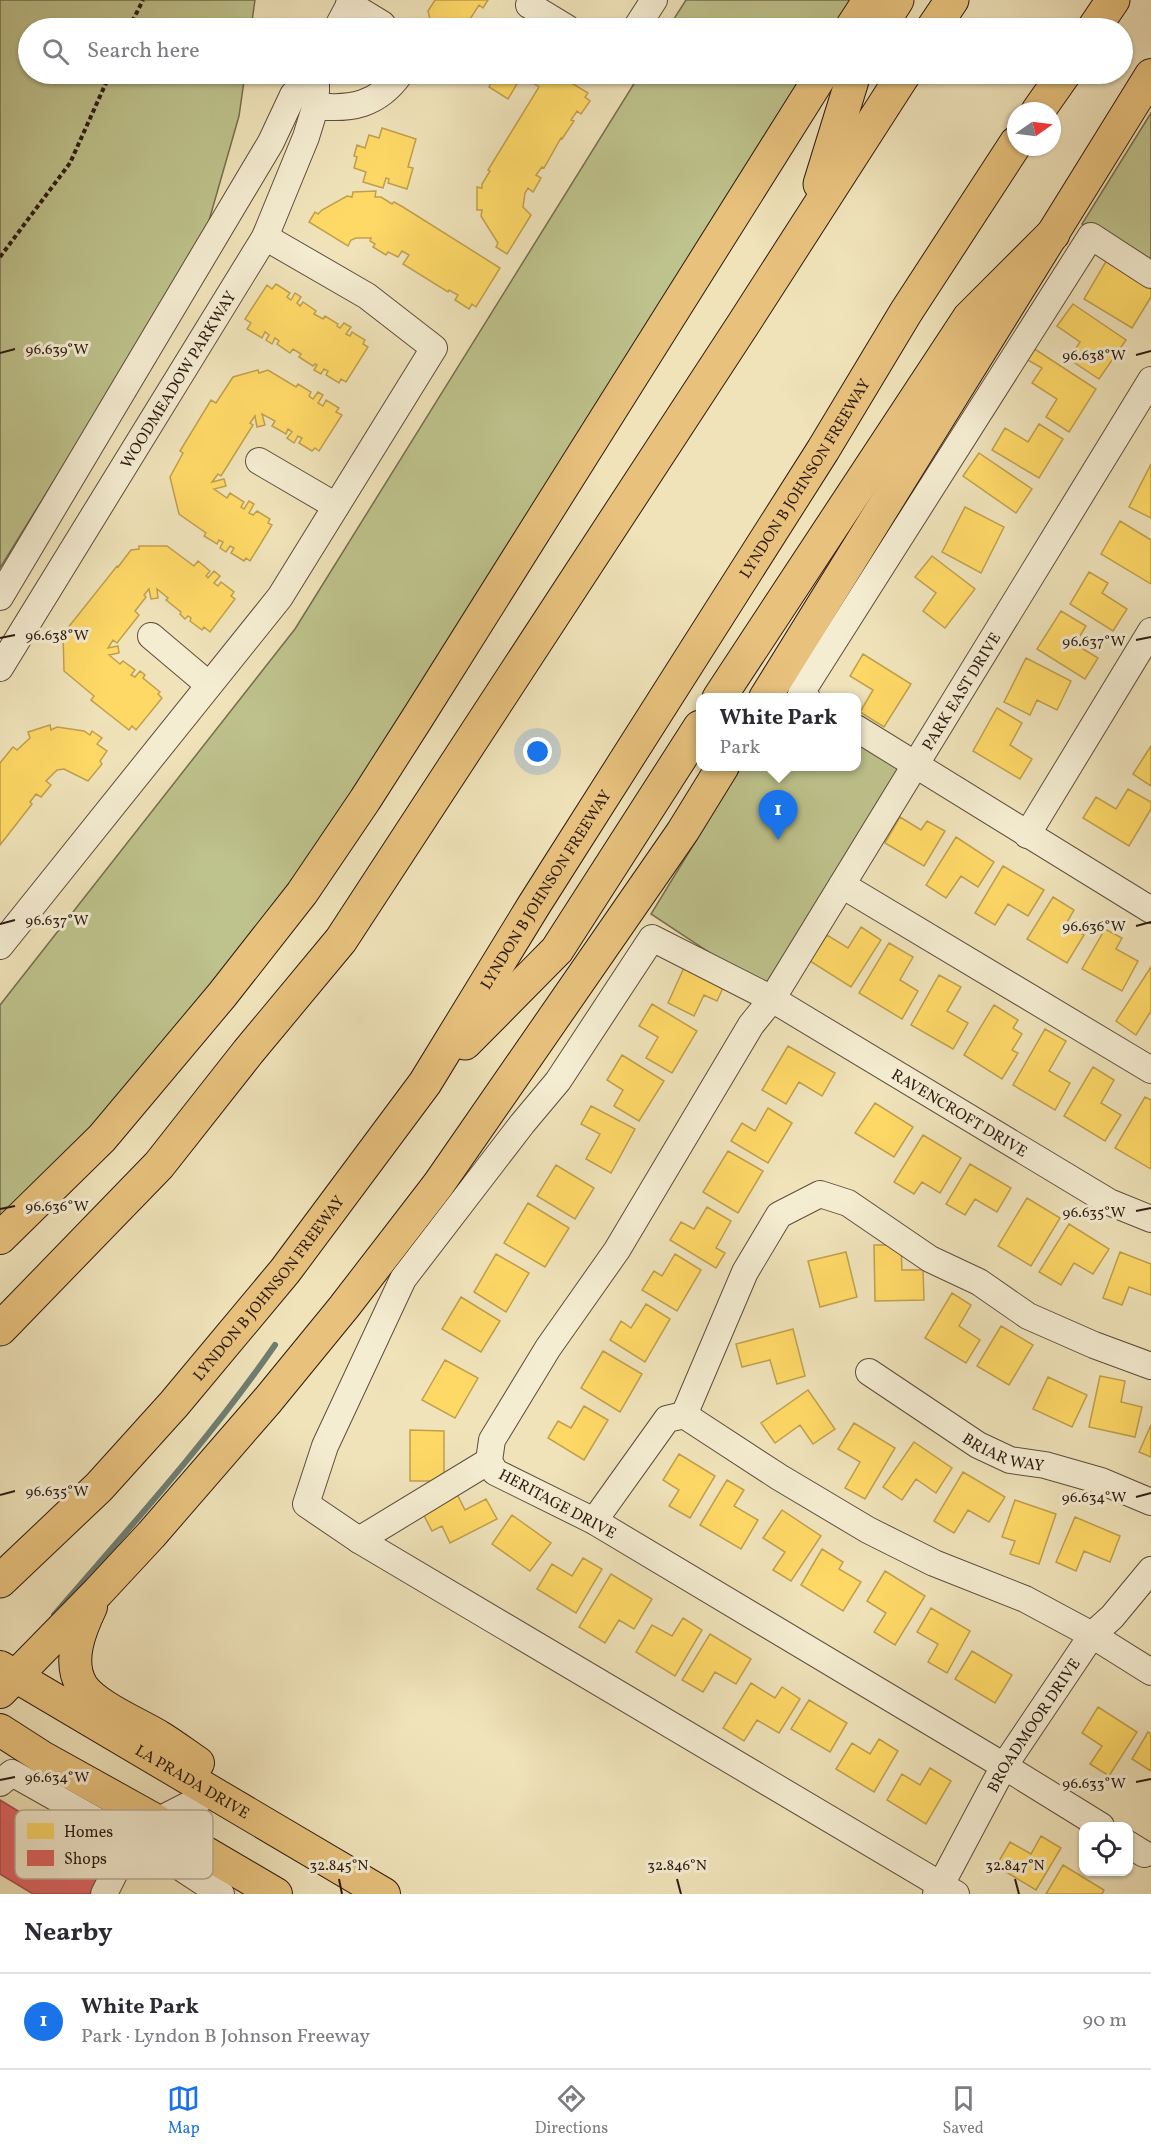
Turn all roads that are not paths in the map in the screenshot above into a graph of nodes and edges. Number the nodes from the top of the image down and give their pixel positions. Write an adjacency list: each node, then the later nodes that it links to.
1 (533, 0): 10 (street)
2 (654, 0): 11 (street)
3 (869, 0): 12 (main road)
4 (897, 0): 13 (highway)
5 (952, 0): 14 (highway)
6 (1113, 0): 15 (highway)
7 (350, 2): 8 (street); 9 (street)
8 (342, 18)
9 (373, 18)
10 (550, 18)
11 (642, 18)
12 (857, 18)
13 (885, 18)
14 (940, 18)
15 (1101, 18)
16 (1151, 75): 28 (main road)
17 (304, 84): 34 (street, WOODMEADOW PARKWAY)
18 (314, 84): 25 (street, WOODMEADOW PARKWAY)
19 (392, 84): 25 (street)
20 (816, 84): 54 (main road)
21 (851, 84): 27 (highway)
22 (898, 84): 27 (highway)
23 (1057, 84): 24 (highway)
24 (1044, 102)
25 (315, 106): 29 (street, WOODMEADOW PARKWAY)
26 (1008, 156): 52 (highway, LYNDON B JOHNSON FREEWAY)
27 (808, 222): 55 (highway)
28 (1053, 234): 39 (highway); 40 (main road)
29 (265, 237): 33 (street); 37 (street, WOODMEADOW PARKWAY)
30 (1151, 275): 41 (street)
31 (1151, 380): 44 (street, PARK EAST DRIVE)
32 (259, 461): 33 (street)
33 (336, 506): 38 (street)
34 (0, 597)
35 (1151, 631): 46 (street)
36 (151, 636): 38 (street)
37 (0, 668)
38 (209, 685): 49 (street)
39 (722, 693)
40 (768, 693)
41 (801, 693)
42 (861, 731): 44 (street)
43 (696, 733): 52 (highway)
44 (916, 766): 46 (street, PARK EAST DRIVE); 47 (street, HERITAGE DRIVE)
45 (720, 771): 65 (main road)
46 (1028, 835): 48 (street, PARK EAST DRIVE)
47 (842, 885): 50 (street, HERITAGE DRIVE); 51 (street)
48 (1149, 906)
49 (0, 946)
50 (772, 999): 53 (street, RAVENCROFT DRIVE); 59 (street, HERITAGE DRIVE); 62 (street, RAVENCROFT DRIVE)
51 (1151, 1070)
52 (425, 1083): 64 (highway, LYNDON B JOHNSON FREEWAY)
53 (1151, 1219)
54 (0, 1238)
55 (0, 1329)
56 (1151, 1366): 58 (street)
57 (869, 1372): 60 (street, BRIAR WAY)
58 (684, 1414): 61 (street); 66 (street)
59 (489, 1461): 61 (street, HERITAGE DRIVE); 62 (street)
60 (1151, 1502)
61 (594, 1521): 70 (street, HERITAGE DRIVE)
62 (359, 1540): 81 (street)
63 (1151, 1570): 66 (street, BROADMOOR DRIVE)
64 (4, 1578)
65 (98, 1592): 68 (main road); 77 (main road)
66 (1092, 1635): 67 (street); 70 (street, BROADMOOR DRIVE)
67 (1151, 1672)
68 (5, 1678): 72 (main road, LA PRADA DRIVE)
69 (0, 1730): 74 (main road)
70 (1004, 1766): 76 (street, HERITAGE DRIVE); 81 (street, BROADMOOR DRIVE)
71 (0, 1783): 73 (street)
72 (212, 1793): 75 (street); 77 (main road, LA PRADA DRIVE)
73 (78, 1810)
74 (137, 1810)
75 (179, 1810)
76 (1093, 1822)
77 (292, 1838): 85 (main road, LA PRADA DRIVE)
78 (213, 1857): 84 (main road)
79 (112, 1879): 82 (street)
80 (198, 1879): 83 (street)
81 (944, 1891)
82 (105, 1894)
83 (221, 1894)
84 (276, 1894)
85 (384, 1894)

